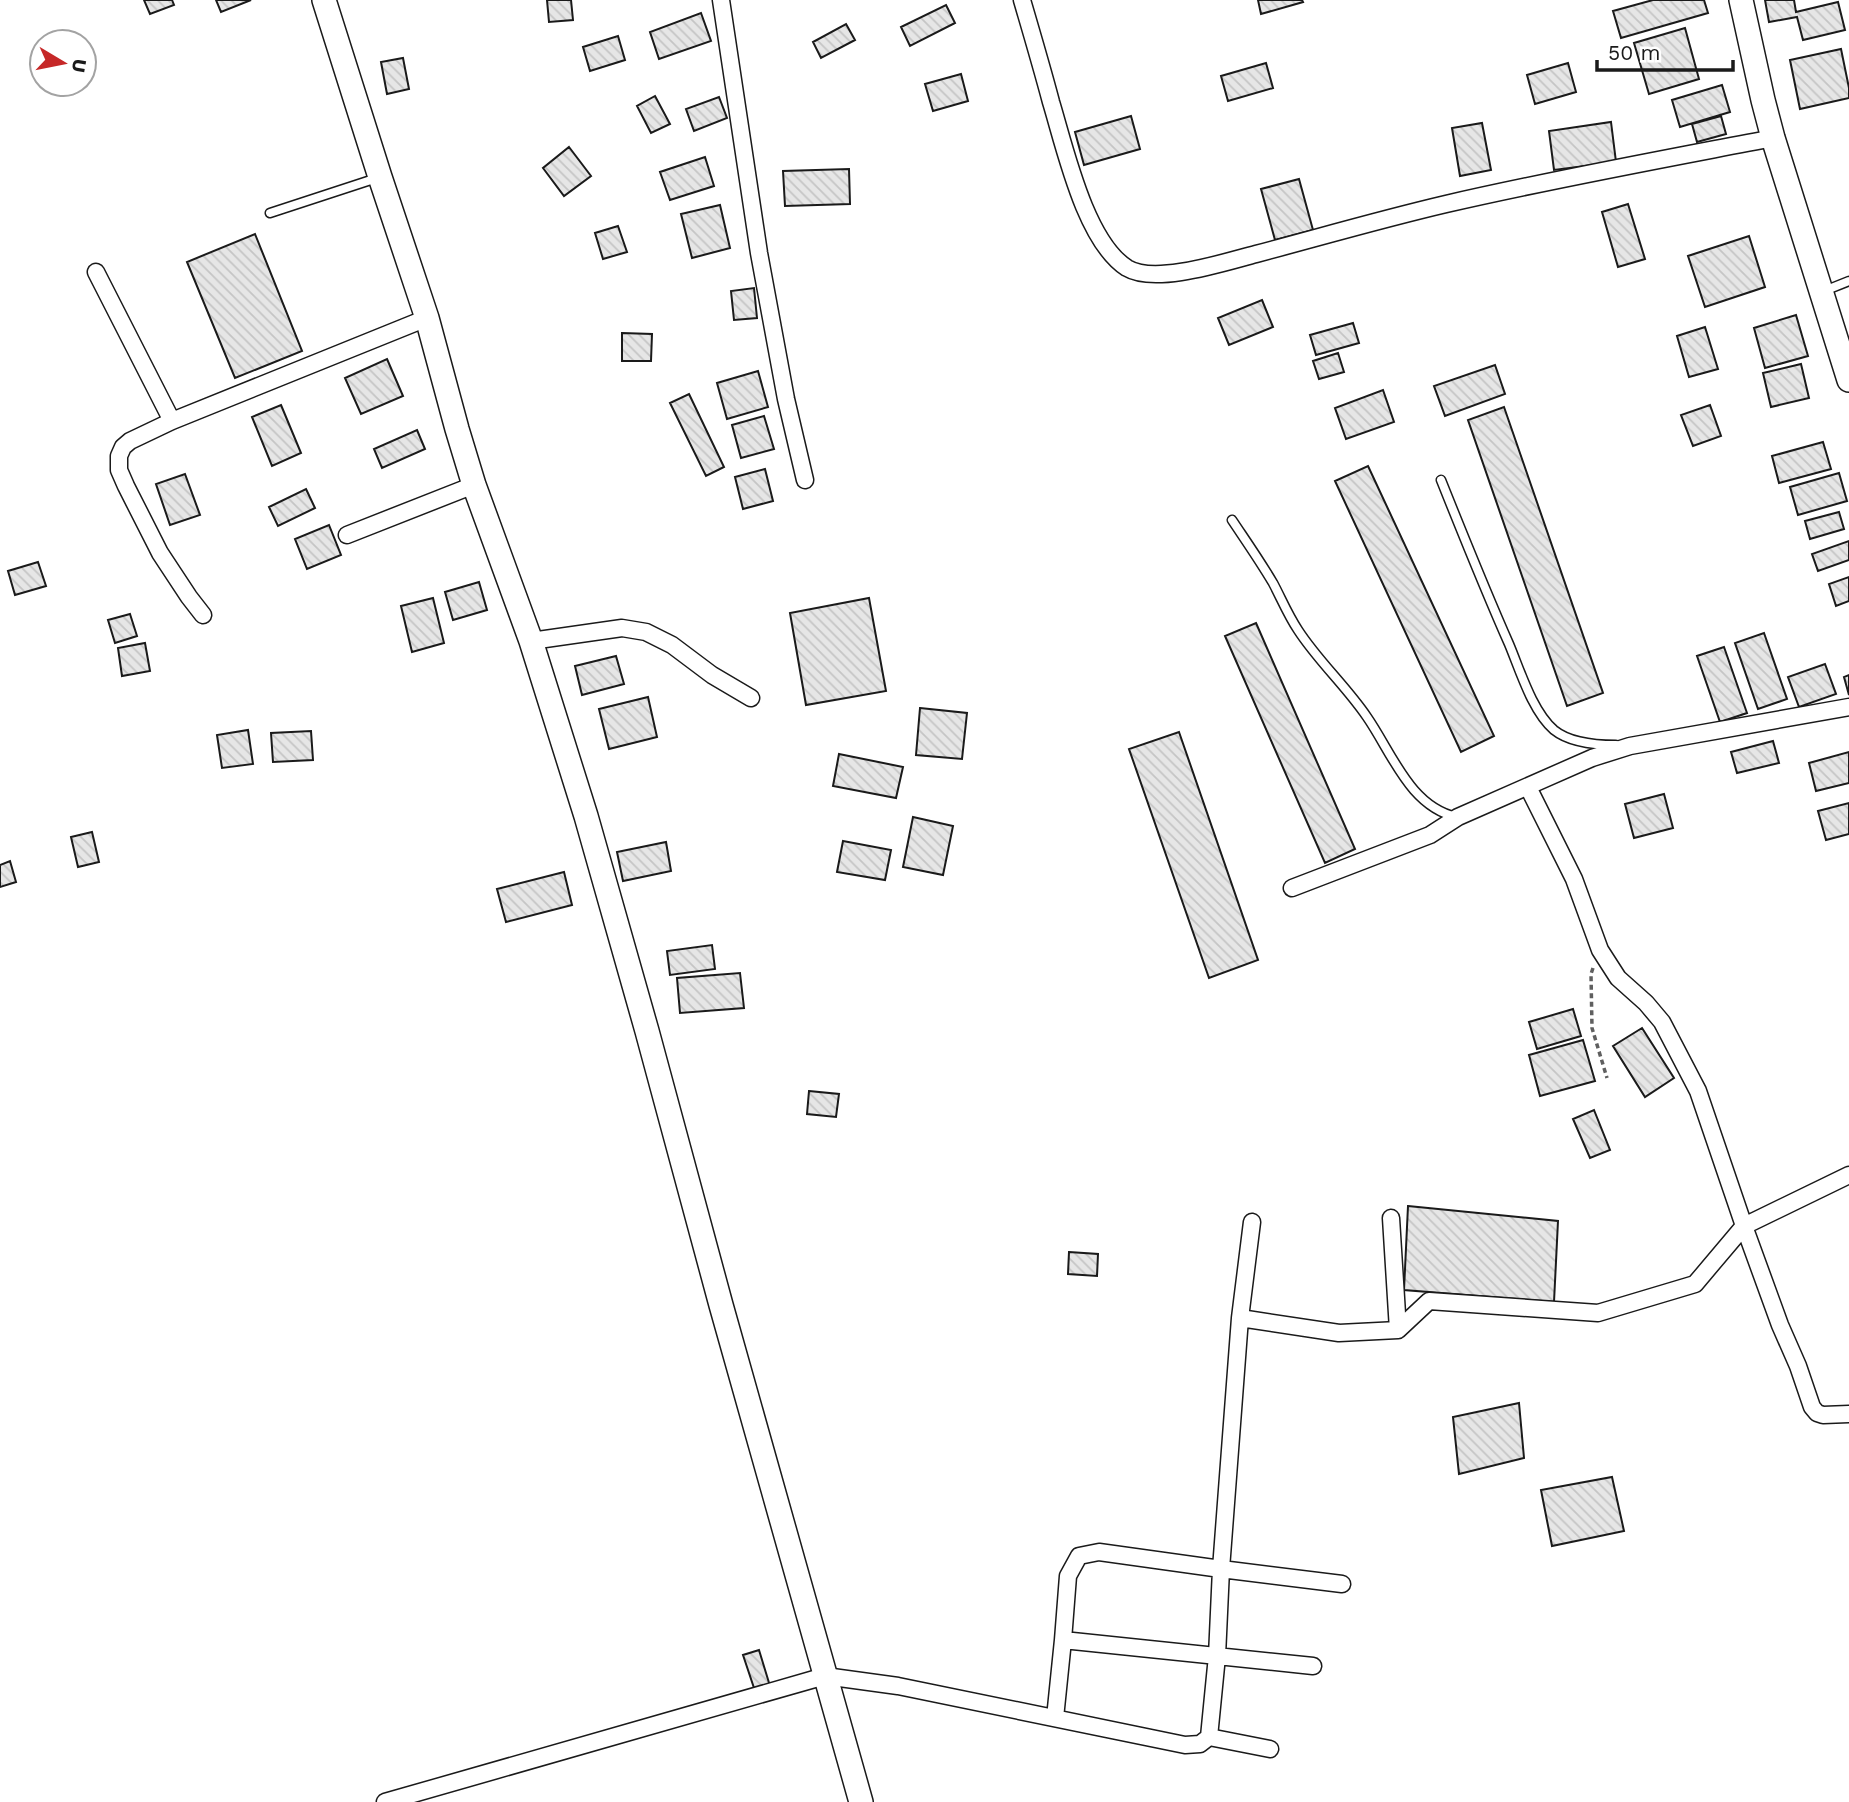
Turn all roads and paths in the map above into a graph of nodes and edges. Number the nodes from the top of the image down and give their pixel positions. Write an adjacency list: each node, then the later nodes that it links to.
1 (324, 0): 6 (street)
2 (721, 0): 14 (street)
3 (1022, 0): 5 (street)
4 (1741, 0): 5 (street)
5 (1773, 138): 10 (street)
6 (380, 177): 7 (lane); 11 (street)
7 (270, 213)
8 (96, 272): 13 (street)
9 (1849, 281): 10 (lane)
10 (1821, 292): 12 (street)
11 (427, 318): 13 (street); 16 (street)
12 (1849, 380)
13 (172, 421): 19 (street)
14 (805, 480)
15 (1441, 480): 23 (lane)
16 (474, 485): 18 (street); 20 (street)
17 (1233, 520): 25 (lane)
18 (348, 535)
19 (203, 615)
20 (531, 642): 21 (street); 41 (street)
21 (751, 698)
22 (1849, 707): 23 (street)
23 (1630, 746): 24 (street)
24 (1528, 787): 25 (street); 27 (street)
25 (1458, 817): 26 (street)
26 (1292, 888)
27 (1600, 950): 28 (path); 32 (street)
28 (1607, 1078)
29 (1849, 1175): 32 (street)
30 (1391, 1218): 34 (street)
31 (1252, 1222): 33 (street)
32 (1744, 1226): 34 (street); 35 (street)
33 (1240, 1318): 34 (street); 36 (street)
34 (1398, 1330)
35 (1849, 1415)
36 (1221, 1569): 37 (street); 38 (street); 39 (street)
37 (1342, 1584)
38 (1063, 1640): 39 (street); 42 (street)
39 (1217, 1656): 40 (street); 43 (street)
40 (1313, 1666)
41 (825, 1676): 42 (street); 45 (street); 46 (street)
42 (1055, 1718): 43 (street)
43 (1209, 1737): 44 (street)
44 (1270, 1749)
45 (385, 1802)
46 (861, 1802)

